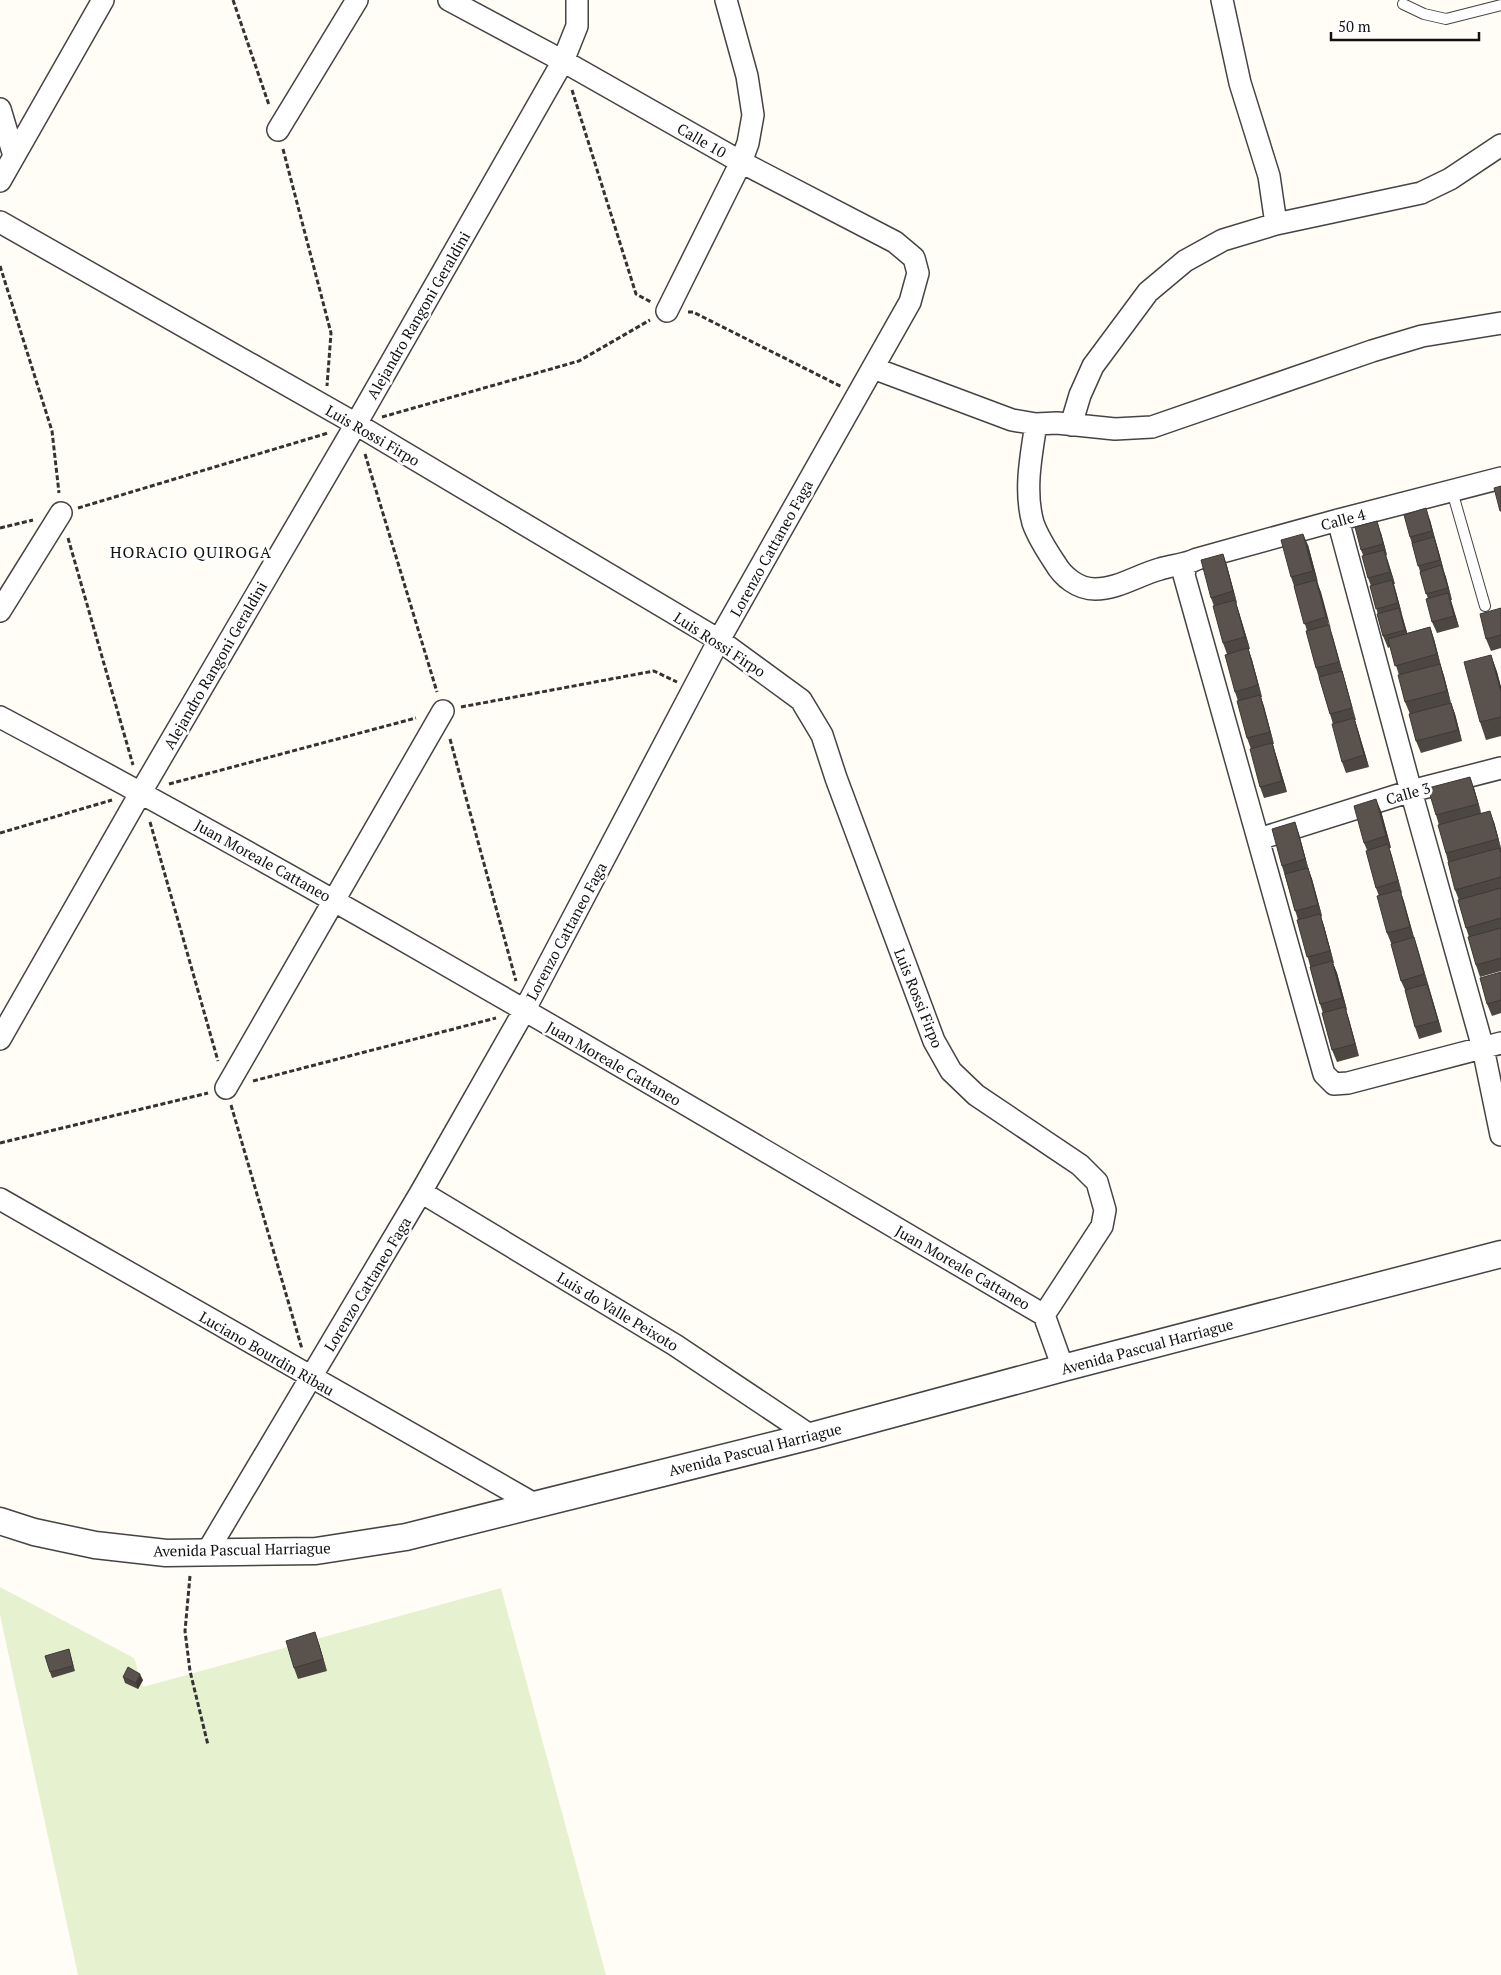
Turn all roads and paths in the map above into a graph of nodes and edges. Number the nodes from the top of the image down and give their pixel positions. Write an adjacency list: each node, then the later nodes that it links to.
1 (103, 0): 14 (street)
2 (233, 0): 12 (path)
3 (357, 0): 12 (street)
4 (449, 0): 10 (street, Calle 10)
5 (577, 0): 10 (street, Alejandro Rangoni Geraldini)
6 (726, 0): 15 (street)
7 (1222, 0): 18 (street)
8 (1403, 4): 9 (lane)
9 (1501, 6)
10 (563, 61): 15 (street, Calle 10); 21 (path); 26 (street, Alejandro Rangoni Geraldini)
11 (0, 108): 14 (street)
12 (278, 130): 25 (path)
13 (1501, 145): 18 (street)
14 (14, 156): 16 (street)
15 (741, 162): 20 (street, Calle 10); 21 (street)
16 (0, 181)
17 (0, 222): 25 (street, Luis Rossi Firpo)
18 (1276, 224): 28 (street)
19 (0, 266): 31 (path)
20 (910, 302): 23 (street, Lorenzo Cattaneo Faga)
21 (666, 310): 24 (path); 26 (path)
22 (1501, 323): 28 (street)
23 (873, 368): 24 (street, Lorenzo Cattaneo Faga); 27 (street)
24 (858, 395): 36 (street, Lorenzo Cattaneo Faga)
25 (326, 407): 26 (street, Luis Rossi Firpo)
26 (356, 424): 31 (path); 36 (street, Luis Rossi Firpo); 38 (path); 42 (street, Alejandro Rangoni Geraldini)
27 (1036, 424): 28 (street); 33 (street, Calle 4)
28 (1071, 425)
29 (1501, 478): 30 (street, Calle 4)
30 (1452, 491): 32 (street, Calle 4); 34 (lane)
31 (61, 513): 35 (street); 42 (path)
32 (1338, 520): 33 (street, Calle 4); 41 (street)
33 (1186, 564): 44 (street)
34 (1486, 606)
35 (0, 612)
36 (719, 640): 37 (street, Lorenzo Cattaneo Faga); 55 (street, Luis Rossi Firpo)
37 (693, 690): 38 (path); 46 (street, Lorenzo Cattaneo Faga)
38 (443, 711): 42 (path); 45 (street); 46 (path)
39 (0, 717): 42 (street, Juan Moreale Cattaneo)
40 (1501, 768): 41 (street, Calle 3)
41 (1411, 791): 44 (street, Calle 3); 48 (street)
42 (141, 792): 43 (path); 45 (street, Juan Moreale Cattaneo); 47 (street, Alejandro Rangoni Geraldini); 49 (path)
43 (0, 833)
44 (1259, 839): 48 (street)
45 (335, 900): 46 (street, Juan Moreale Cattaneo); 49 (street)
46 (524, 1011): 49 (path); 52 (street, Lorenzo Cattaneo Faga); 55 (street, Juan Moreale Cattaneo)
47 (0, 1039)
48 (1492, 1046): 50 (street)
49 (226, 1088): 51 (path); 57 (path)
50 (1501, 1135)
51 (0, 1143)
52 (421, 1192): 57 (street, Lorenzo Cattaneo Faga); 58 (street, Luis do Valle Peixoto)
53 (0, 1199): 57 (street, Luciano Bourdin Ribau)
54 (1501, 1254): 56 (street, Avenida Pascual Harriague)
55 (1044, 1315): 56 (street, Juan Moreale Cattaneo)
56 (1063, 1368): 58 (street, Avenida Pascual Harriague)
57 (311, 1378): 59 (street, Luciano Bourdin Ribau); 61 (street, Lorenzo Cattaneo Faga)
58 (811, 1436): 59 (street, Avenida Pascual Harriague)
59 (536, 1505): 61 (street, Avenida Pascual Harriague)
60 (0, 1520): 61 (street, Avenida Pascual Harriague)
61 (203, 1552): 62 (path)
62 (208, 1745)

